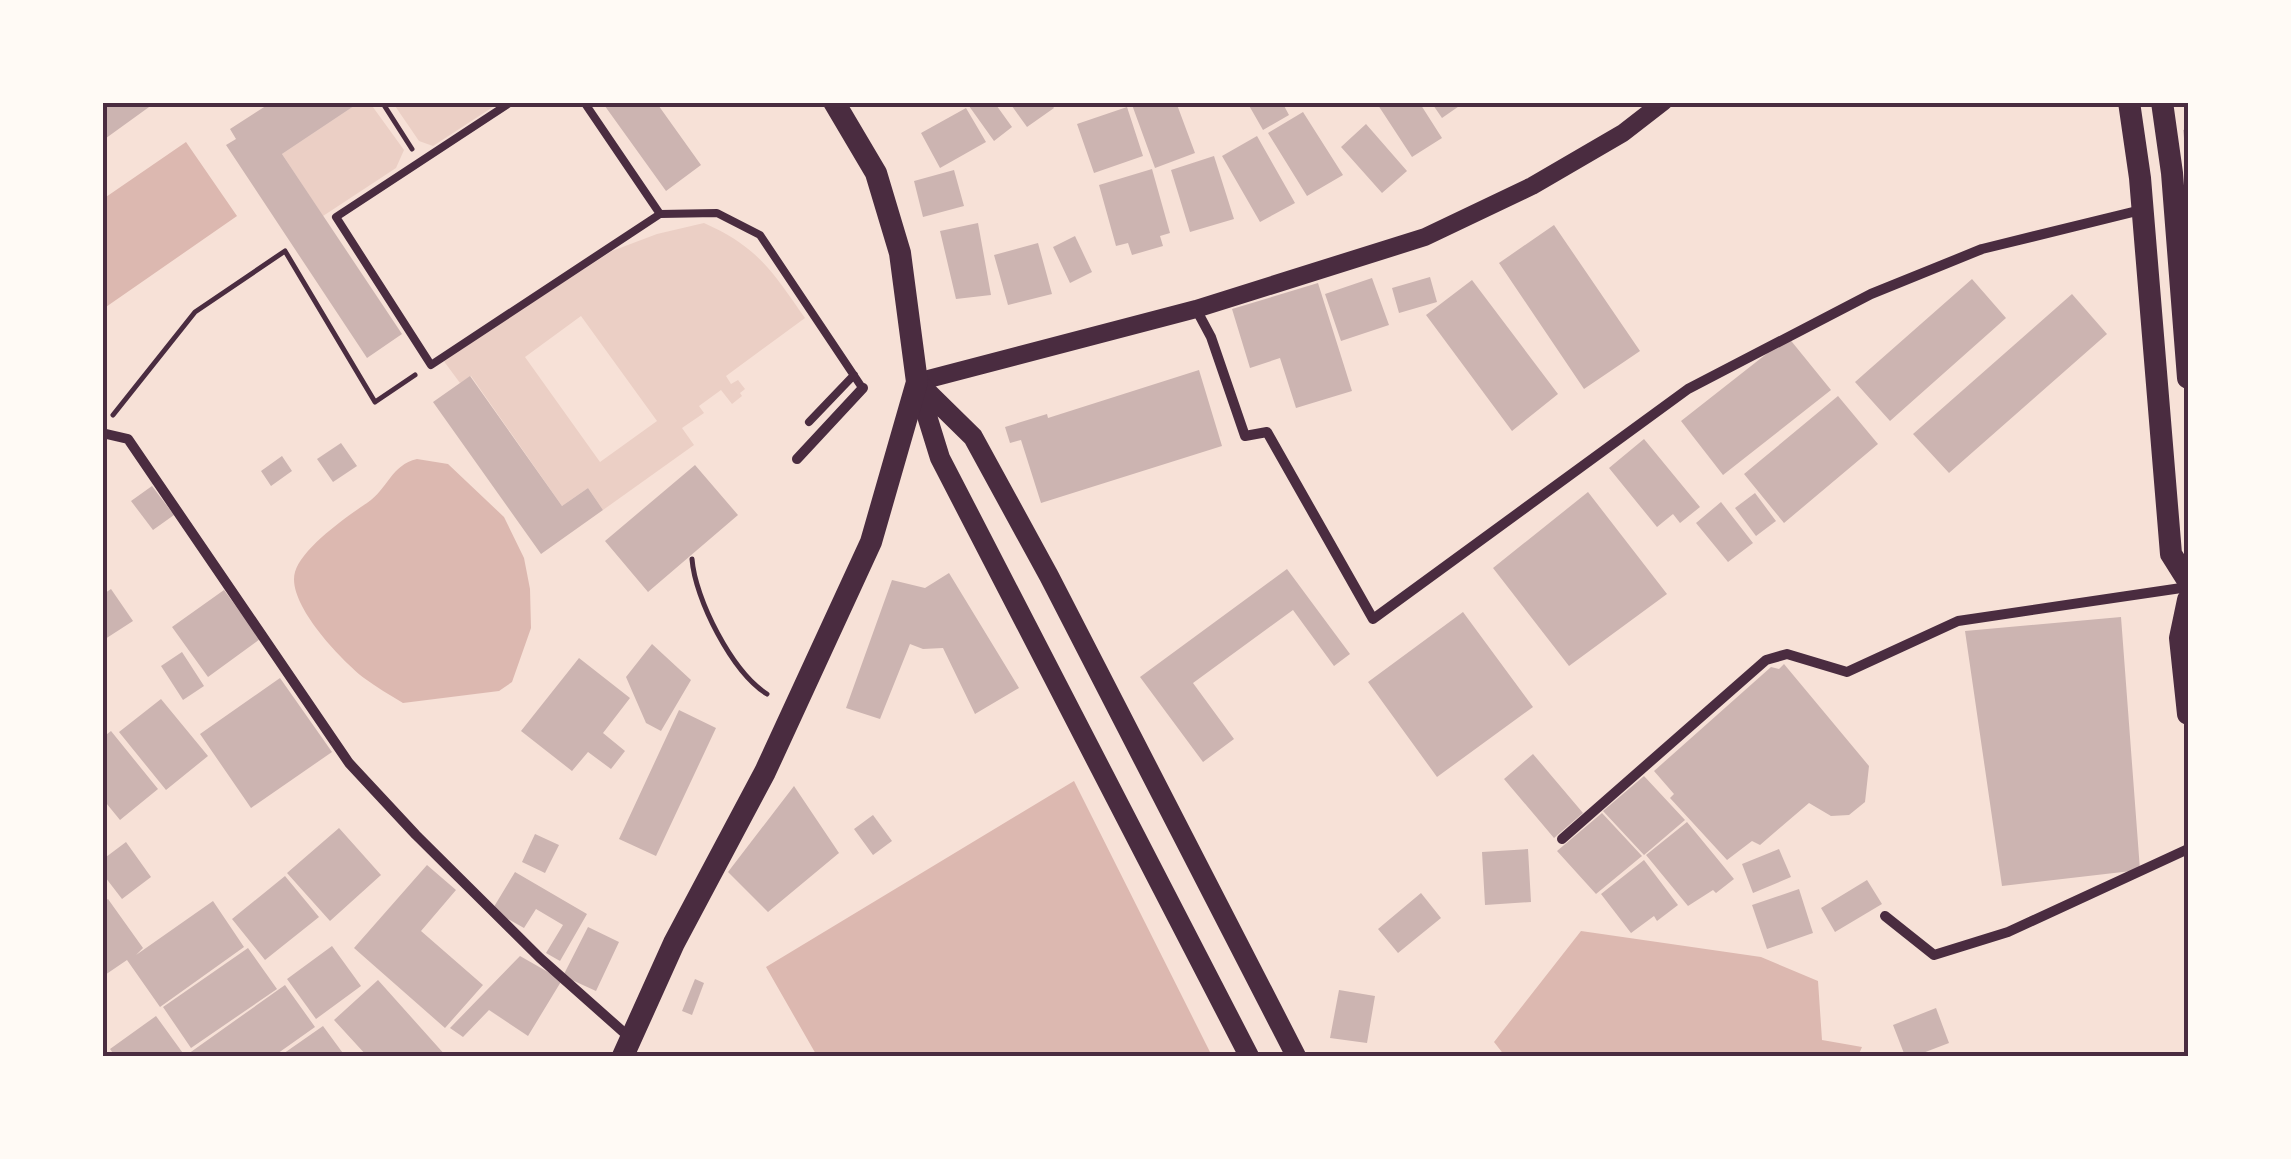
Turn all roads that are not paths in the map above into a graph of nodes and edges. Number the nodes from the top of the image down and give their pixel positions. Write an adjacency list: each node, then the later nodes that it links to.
1 (511, 102): 9 (lane)
2 (584, 102): 9 (lane)
3 (834, 102): 13 (main road)
4 (1663, 102): 10 (street)
5 (2129, 102): 8 (main road)
6 (2162, 102): 7 (main road)
7 (2180, 172): 12 (main road)
8 (2142, 210): 10 (street); 18 (main road)
9 (660, 214): 11 (lane)
10 (1196, 309): 13 (street)
11 (854, 376): 14 (lane); 15 (lane)
12 (2188, 378)
13 (916, 382): 24 (main road); 25 (main road); 26 (main road)
14 (866, 389): 17 (street)
15 (809, 422)
16 (102, 433): 24 (street)
17 (797, 459)
18 (2188, 584): 21 (street)
19 (2188, 600): 20 (main road)
20 (2188, 714)
21 (1562, 839)
22 (2188, 849): 23 (street)
23 (1885, 916)
24 (626, 1047)
25 (1249, 1056)
26 (1296, 1056)

